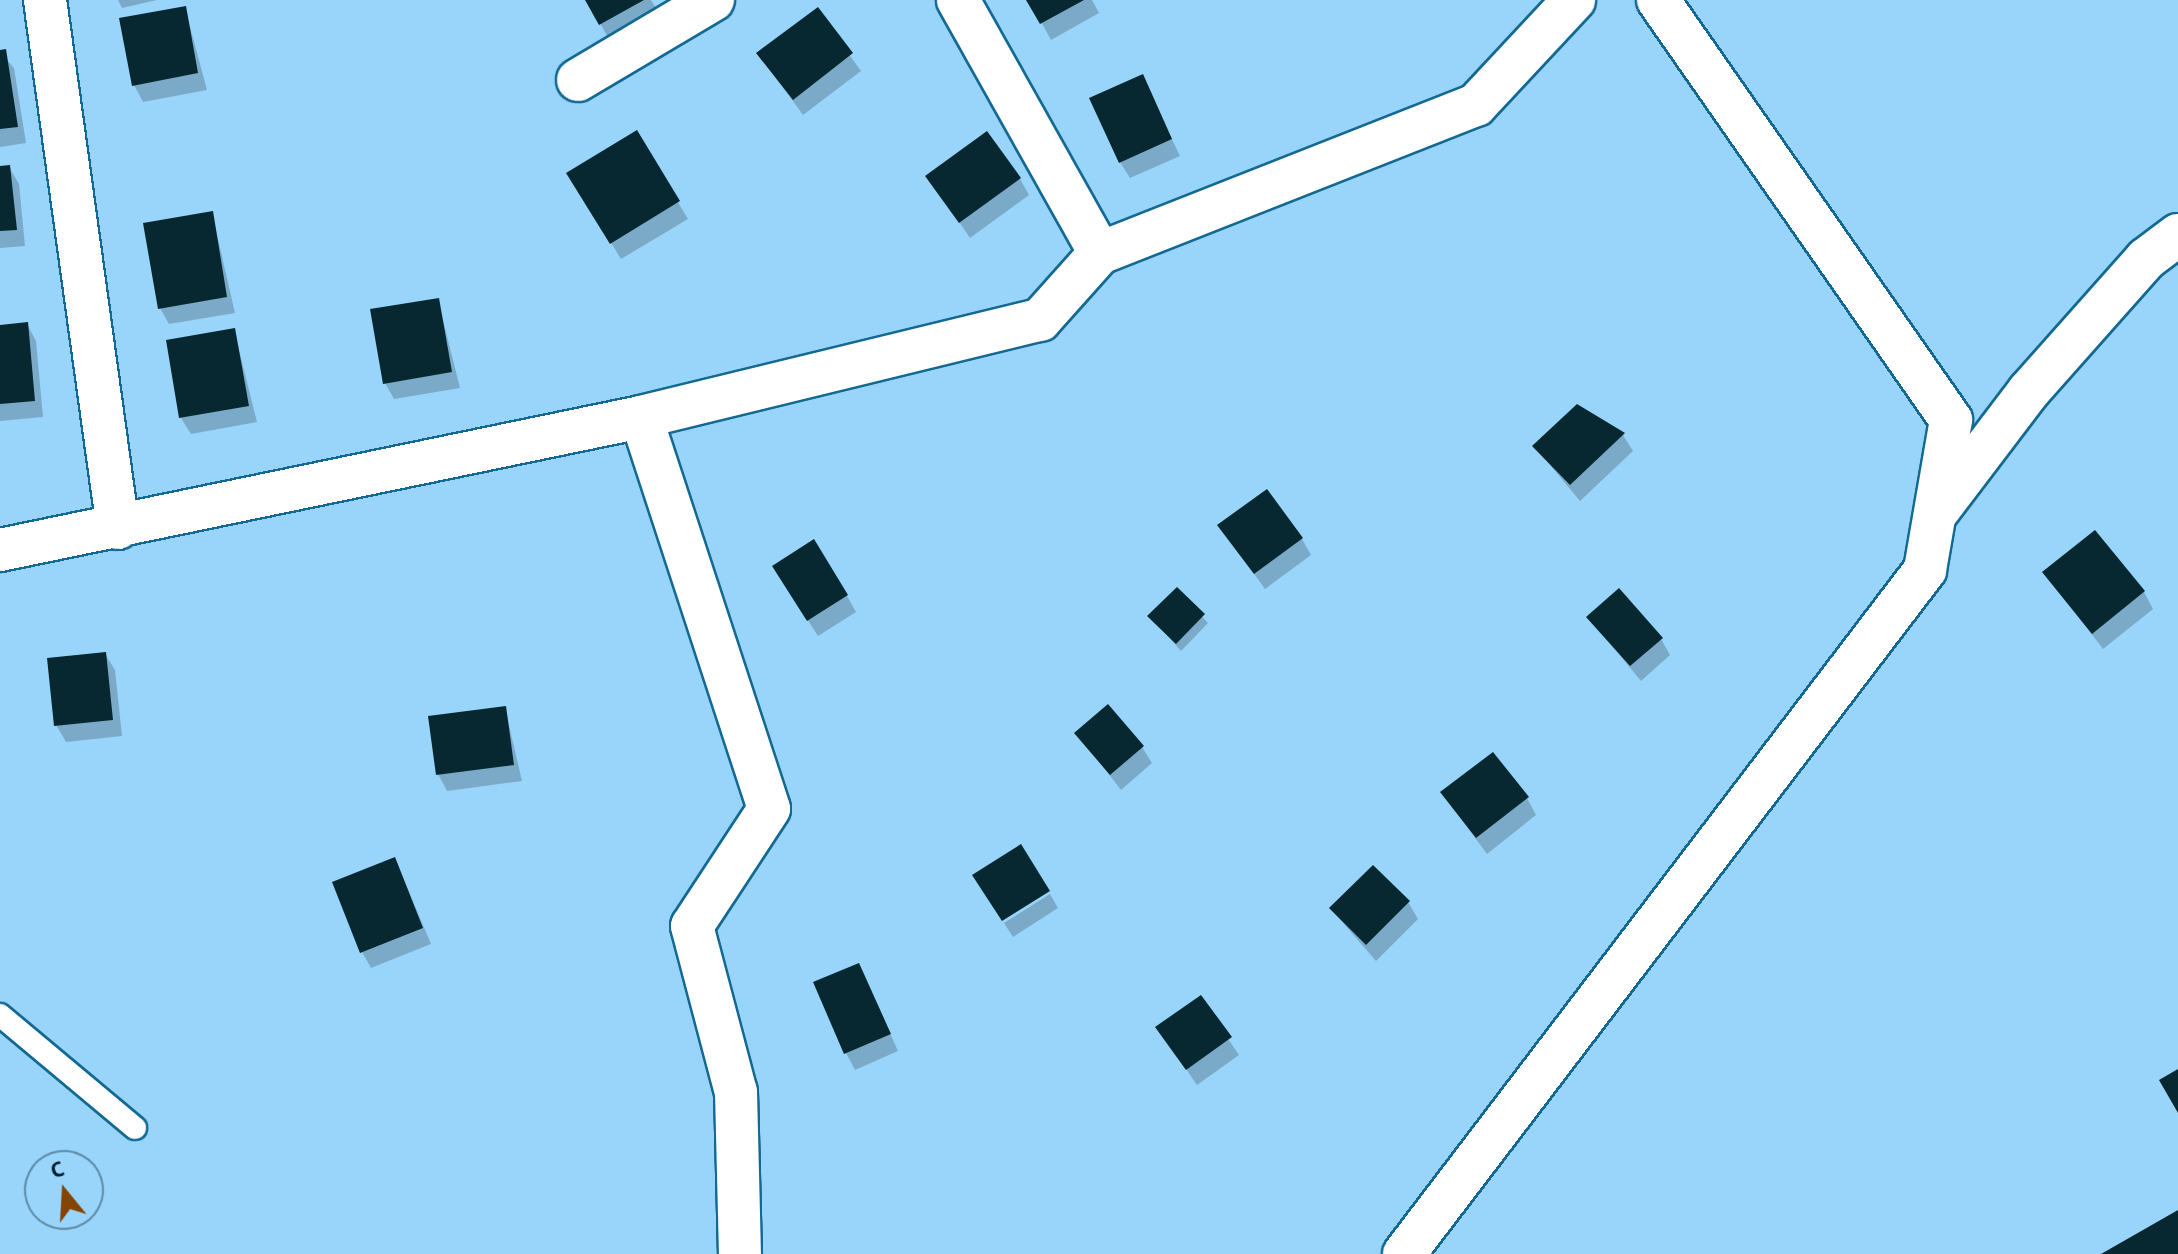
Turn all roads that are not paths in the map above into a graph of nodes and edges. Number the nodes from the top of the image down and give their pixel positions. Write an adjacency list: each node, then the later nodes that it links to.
1 (45, 0): 11 (street)
2 (713, 0): 6 (street)
3 (958, 0): 8 (street)
4 (1574, 0): 8 (street)
5 (1658, 0): 10 (street)
6 (578, 80)
7 (2178, 235): 10 (street)
8 (1100, 253): 9 (street)
9 (641, 417): 11 (street); 15 (street)
10 (1934, 516): 16 (street)
11 (118, 528): 12 (street)
12 (0, 550)
13 (0, 1015): 14 (lane)
14 (135, 1128)
15 (740, 1254)
16 (1404, 1254)

